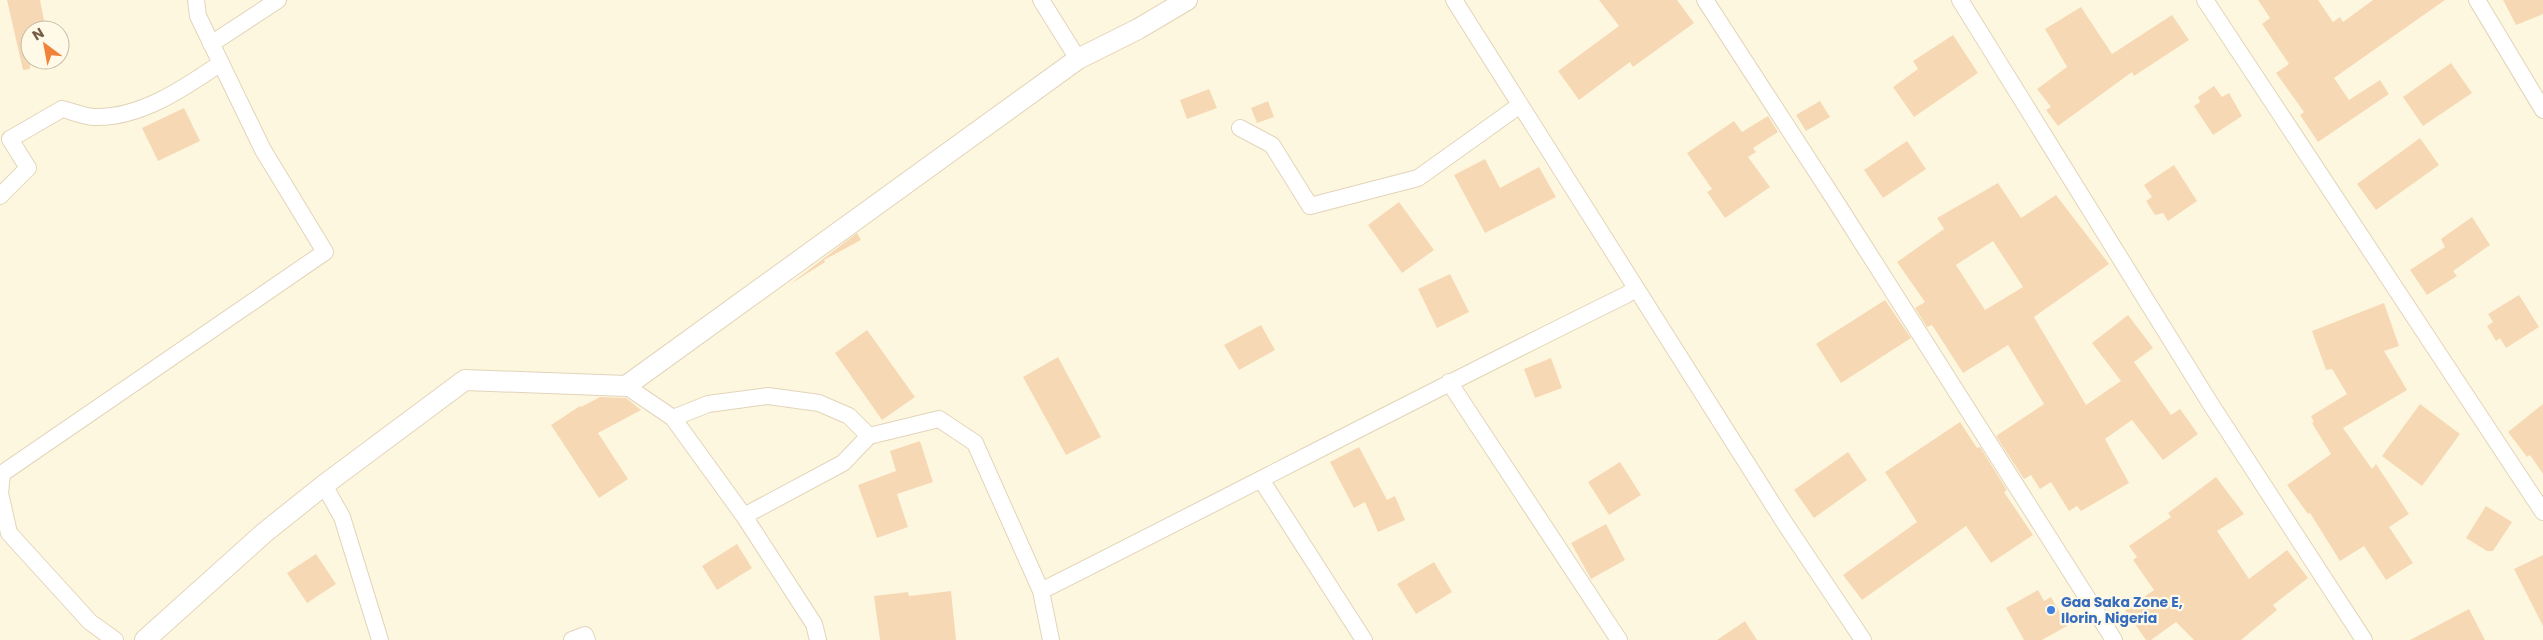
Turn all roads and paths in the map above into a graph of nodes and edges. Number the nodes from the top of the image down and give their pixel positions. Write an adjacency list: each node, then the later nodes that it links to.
1 (196, 0): 10 (street)
2 (278, 0): 10 (street)
3 (1041, 0): 11 (street)
4 (1187, 0): 11 (street)
5 (1454, 0): 13 (street)
6 (1705, 0): 38 (street)
7 (1960, 0): 39 (street)
8 (2205, 0): 25 (street)
9 (2477, 0): 14 (street)
10 (211, 44): 12 (street)
11 (1078, 59): 19 (street)
12 (221, 63): 16 (street); 22 (street)
13 (1520, 105): 15 (street); 17 (street)
14 (2543, 110)
15 (1240, 128)
16 (0, 196)
17 (1636, 288): 18 (street); 37 (street)
18 (1449, 382): 23 (street); 36 (street)
19 (626, 386): 20 (street); 24 (street)
20 (673, 418): 21 (street); 26 (street)
21 (869, 436): 26 (street); 27 (street)
22 (1, 474): 28 (street)
23 (1262, 481): 27 (street); 35 (street)
24 (324, 484): 29 (street); 30 (street)
25 (2543, 512)
26 (744, 516): 33 (street)
27 (1041, 591): 34 (street)
28 (114, 640)
29 (145, 640)
30 (380, 640)
31 (572, 640): 32 (street)
32 (587, 640)
33 (818, 640)
34 (1051, 640)
35 (1364, 640)
36 (1619, 640)
37 (1862, 640)
38 (2114, 640)
39 (2364, 640)

